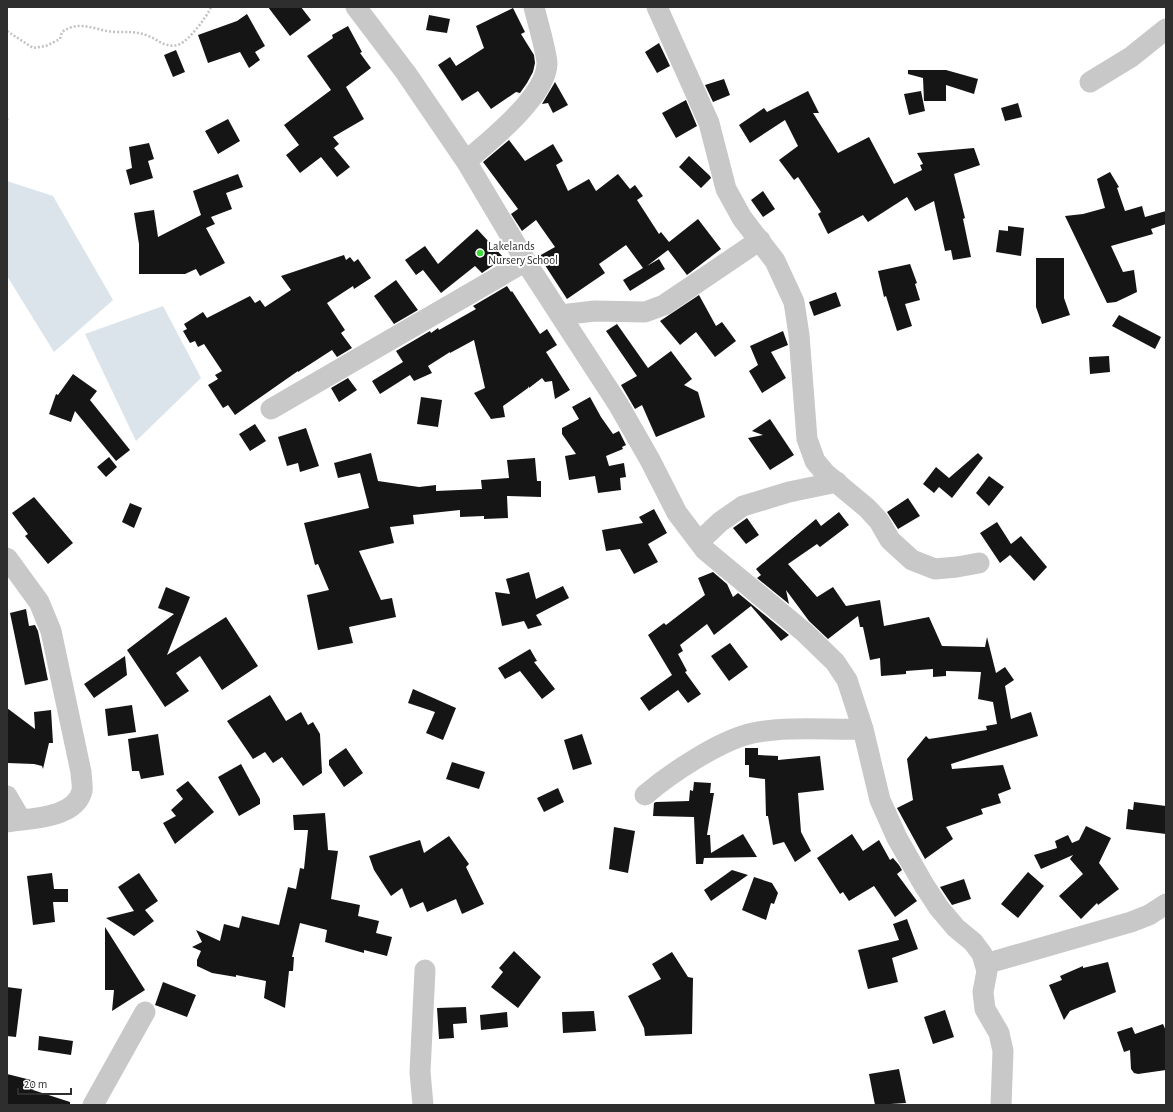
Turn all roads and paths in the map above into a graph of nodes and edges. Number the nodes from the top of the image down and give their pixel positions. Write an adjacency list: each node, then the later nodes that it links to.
1 (212, 7): 6 (path)
2 (356, 7): 8 (street)
3 (534, 7): 8 (street)
4 (657, 7): 9 (street)
5 (1166, 29): 7 (street)
6 (7, 31)
7 (1090, 82)
8 (466, 161): 10 (street)
9 (760, 240): 11 (street); 13 (street)
10 (526, 261): 11 (street); 12 (street)
11 (560, 315): 14 (street)
12 (271, 409)
13 (837, 482): 14 (street); 16 (street)
14 (699, 542): 17 (street)
15 (7, 558): 20 (street)
16 (979, 563)
17 (862, 729): 18 (street); 22 (street)
18 (645, 795)
19 (7, 796): 20 (street)
20 (14, 821)
21 (1166, 904): 22 (street)
22 (985, 964): 27 (street)
23 (425, 970): 26 (street)
24 (145, 1012): 25 (street)
25 (93, 1105)
26 (423, 1105)
27 (1001, 1105)

